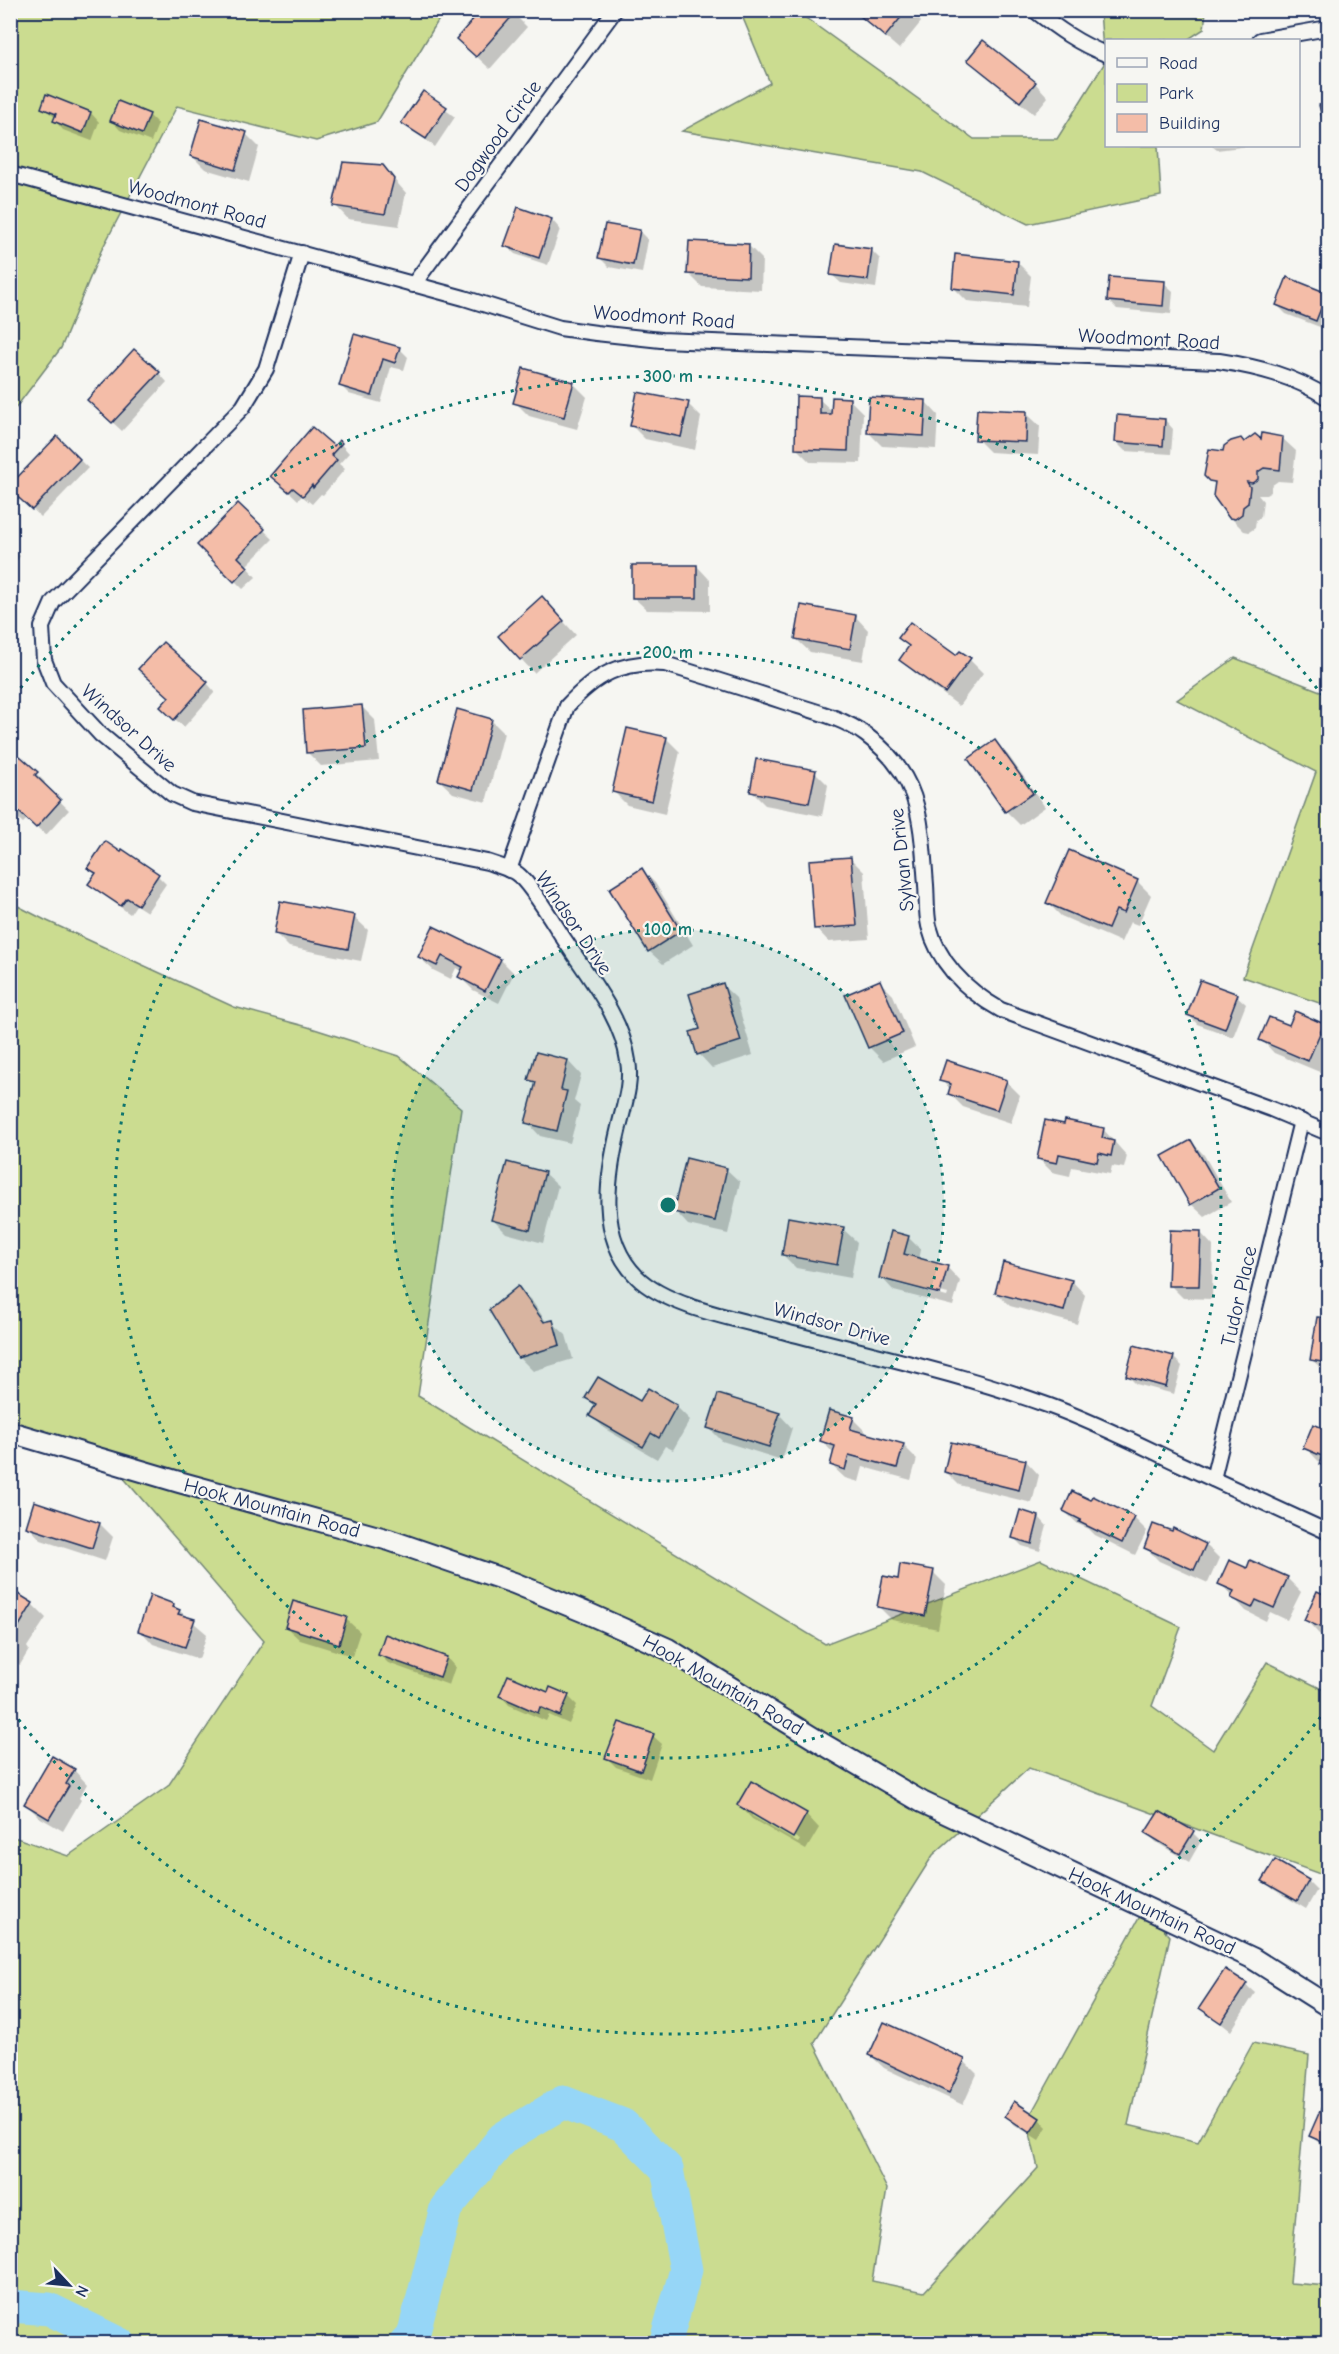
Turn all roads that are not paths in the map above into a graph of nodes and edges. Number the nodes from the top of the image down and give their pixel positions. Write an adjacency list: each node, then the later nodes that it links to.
1 (615, 10): 8 (street, Dogwood Circle)
2 (1034, 10): 5 (street)
3 (1329, 28): 4 (street)
4 (1266, 39)
5 (1105, 53)
6 (10, 174): 7 (street, Woodmont Road)
7 (302, 253): 8 (street, Woodmont Road); 10 (street, Windsor Drive)
8 (413, 285): 9 (street, Woodmont Road)
9 (1329, 398)
10 (508, 870): 11 (street, Sylvan Drive); 14 (street, Windsor Drive)
11 (1301, 1121): 12 (street, Sylvan Drive); 14 (street, Tudor Place)
12 (1329, 1133)
13 (10, 1432): 16 (street, Hook Mountain Road)
14 (1213, 1479): 15 (street, Windsor Drive)
15 (1329, 1532)
16 (1329, 2006)

